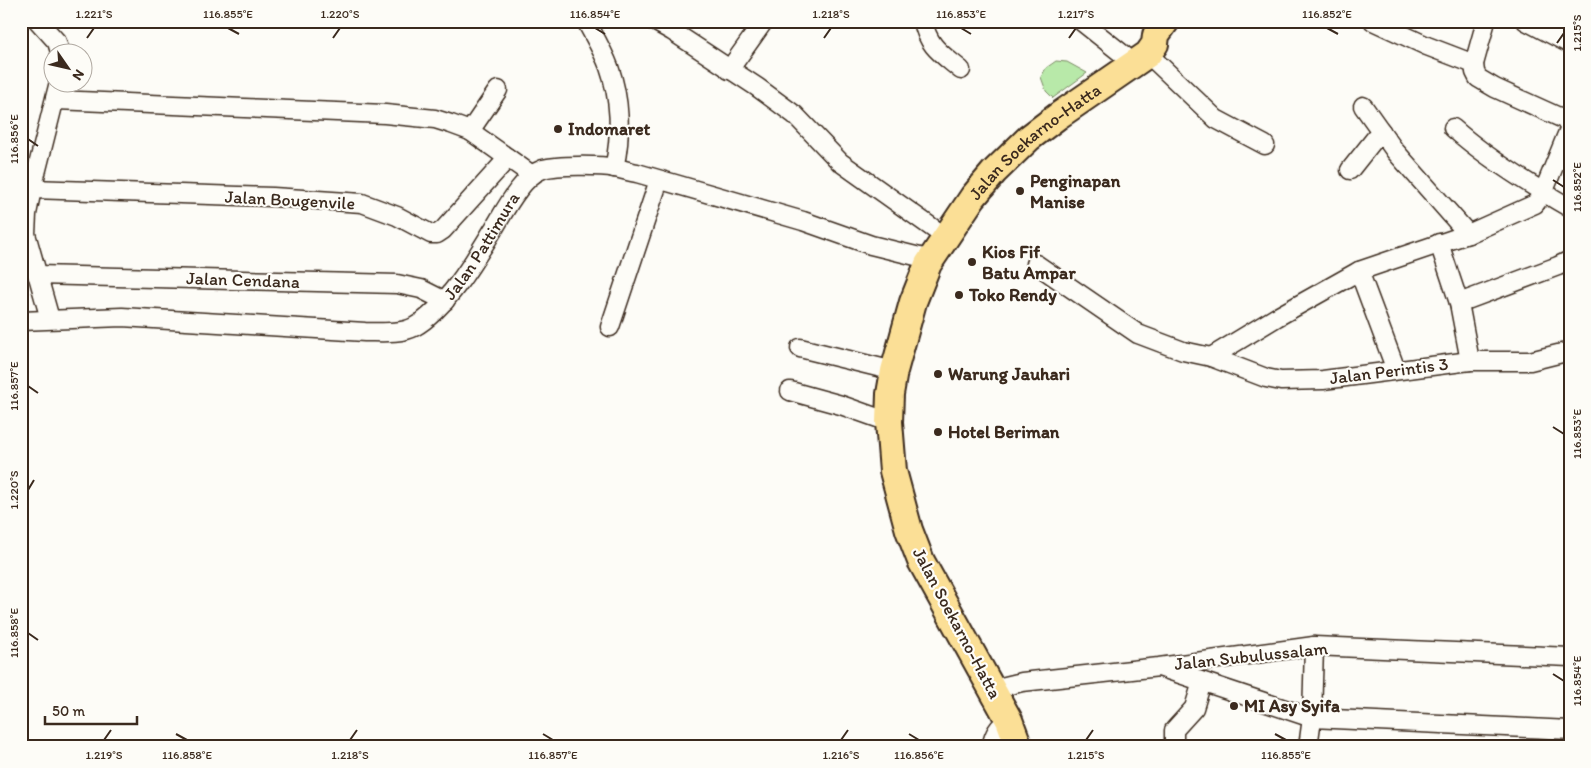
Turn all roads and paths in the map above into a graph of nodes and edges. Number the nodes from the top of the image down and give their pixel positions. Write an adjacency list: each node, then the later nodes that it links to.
1 (38, 21): 10 (street)
2 (586, 21): 28 (street)
3 (654, 21): 14 (street)
4 (764, 21): 14 (street)
5 (923, 21): 15 (street)
6 (1081, 21): 11 (street)
7 (1373, 21): 13 (street)
8 (1486, 21): 13 (street)
9 (1526, 21): 12 (street)
10 (57, 42)
11 (1149, 42): 20 (highway, Jalan Soekarno-Hatta); 26 (street)
12 (1570, 44)
13 (1474, 64): 21 (street)
14 (729, 70): 35 (street)
15 (961, 70)
16 (498, 90): 24 (street)
17 (57, 92): 18 (street)
18 (56, 100): 24 (street); 32 (street)
19 (1363, 106): 25 (street)
20 (1054, 112): 35 (highway, Jalan Soekarno-Hatta); 39 (highway, Jalan Soekarno-Hatta)
21 (1570, 122)
22 (1453, 128): 33 (street)
23 (1570, 128): 33 (street)
24 (470, 131): 27 (street)
25 (1381, 131): 29 (street); 36 (street)
26 (1264, 145)
27 (508, 158): 30 (street); 32 (street, Jalan Bougenvile)
28 (614, 168): 30 (street, Jalan Pattimura); 31 (street, Jalan Pattimura)
29 (1350, 170)
30 (532, 175): 43 (street, Jalan Pattimura)
31 (659, 180): 39 (street, Jalan Pattimura); 47 (street)
32 (32, 189): 42 (street)
33 (1543, 193): 34 (street); 36 (street)
34 (1570, 208)
35 (936, 231): 39 (highway, Jalan Soekarno-Hatta)
36 (1468, 234): 37 (street)
37 (1439, 243): 41 (street); 44 (street)
38 (1570, 260): 44 (street)
39 (929, 261): 53 (highway, Jalan Soekarno-Hatta)
40 (1036, 264): 50 (street, Jalan Perintis 3)
41 (1360, 271): 50 (street); 52 (street)
42 (37, 275): 43 (street, Jalan Cendana); 45 (street)
43 (445, 301): 45 (street, Jalan Pattimura)
44 (1459, 303): 51 (street)
45 (50, 319): 46 (street, Jalan Pattimura)
46 (21, 321)
47 (610, 327)
48 (800, 348): 53 (street)
49 (1570, 351): 51 (street, Jalan Perintis 3)
50 (1211, 357): 52 (street, Jalan Perintis 3)
51 (1470, 361): 52 (street, Jalan Perintis 3)
52 (1396, 370)
53 (894, 371): 55 (highway, Jalan Soekarno-Hatta)
54 (790, 391): 55 (street)
55 (889, 422): 60 (highway, Jalan Soekarno-Hatta)
56 (1314, 646): 57 (street, Jalan Subulussalam); 58 (street, Jalan Subulussalam); 61 (street)
57 (1570, 657)
58 (1159, 667): 59 (street); 60 (street, Jalan Subulussalam)
59 (1202, 682): 61 (street); 66 (street)
60 (993, 690): 62 (highway, Jalan Soekarno-Hatta)
61 (1312, 718): 63 (street); 67 (street)
62 (1009, 720): 64 (street); 65 (highway, Jalan Soekarno-Hatta)
63 (1570, 730)
64 (992, 747)
65 (1019, 747)
66 (1174, 747)
67 (1308, 747)

